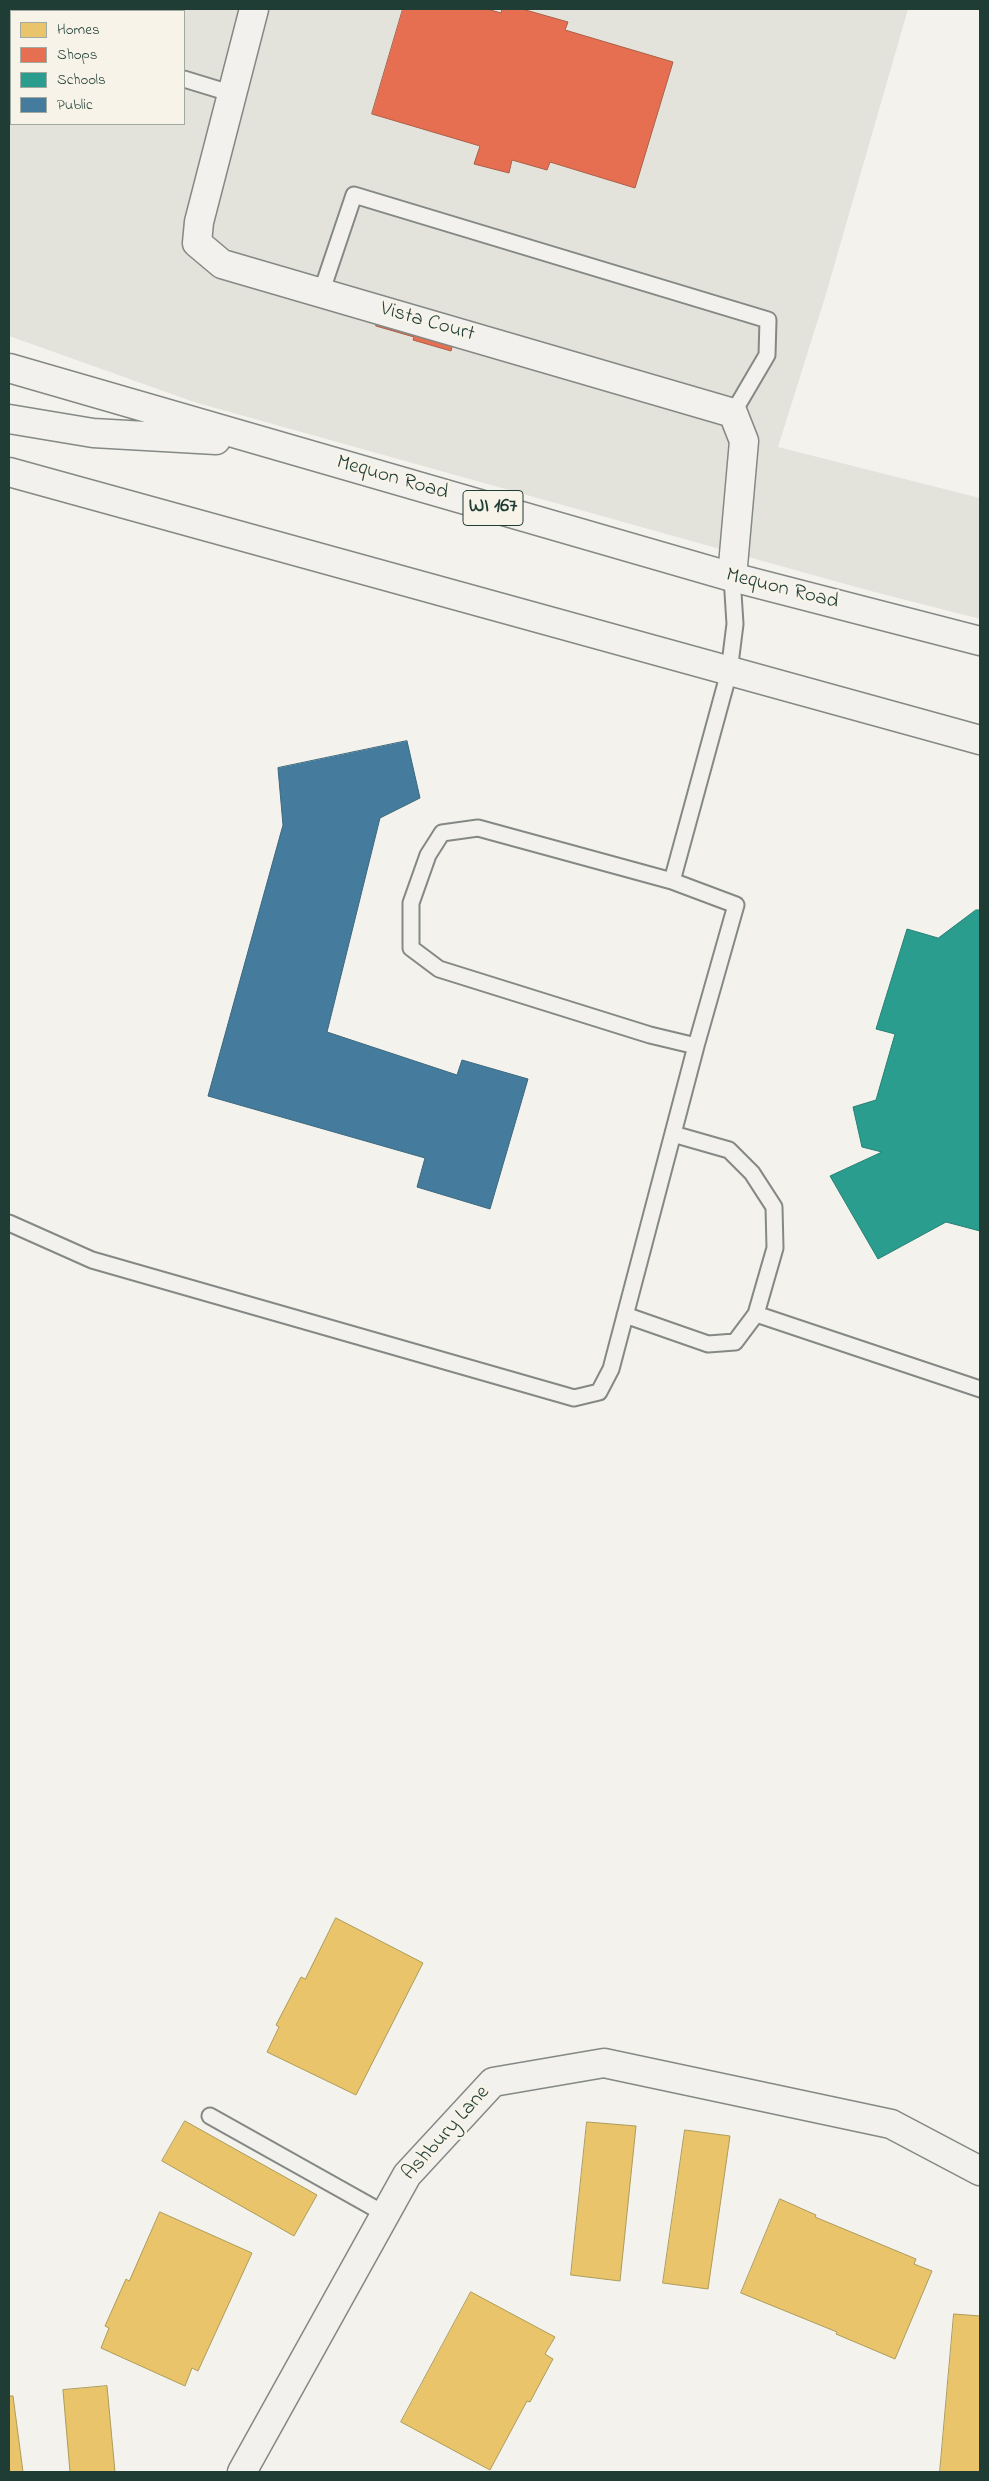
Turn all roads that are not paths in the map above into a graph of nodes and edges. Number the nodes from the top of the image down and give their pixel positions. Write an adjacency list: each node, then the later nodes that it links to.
1 (254, 9): 3 (main road, Vista Court)
2 (185, 78): 3 (lane)
3 (233, 94): 4 (main road, Vista Court)
4 (322, 292): 6 (main road, Vista Court); 6 (lane)
5 (9, 368): 8 (main road, Mequon Road / WI 167)
6 (734, 413): 10 (main road)
7 (9, 419): 8 (main road)
8 (265, 442): 10 (main road, Mequon Road / WI 167)
9 (9, 472): 12 (main road)
10 (732, 578): 11 (main road, Mequon Road / WI 167); 12 (lane)
11 (980, 641)
12 (729, 672): 13 (main road); 14 (lane)
13 (980, 740)
14 (672, 881): 15 (lane); 15 (lane)
15 (696, 1046): 16 (lane)
16 (673, 1134): 18 (lane); 19 (lane)
17 (9, 1223): 19 (lane)
18 (756, 1314): 19 (lane); 20 (lane)
19 (625, 1315)
20 (980, 1389)
21 (210, 2116): 23 (lane)
22 (980, 2171): 23 (main road, Ashbury Lane)
23 (385, 2214): 24 (main road, Ashbury Lane)
24 (242, 2472)

